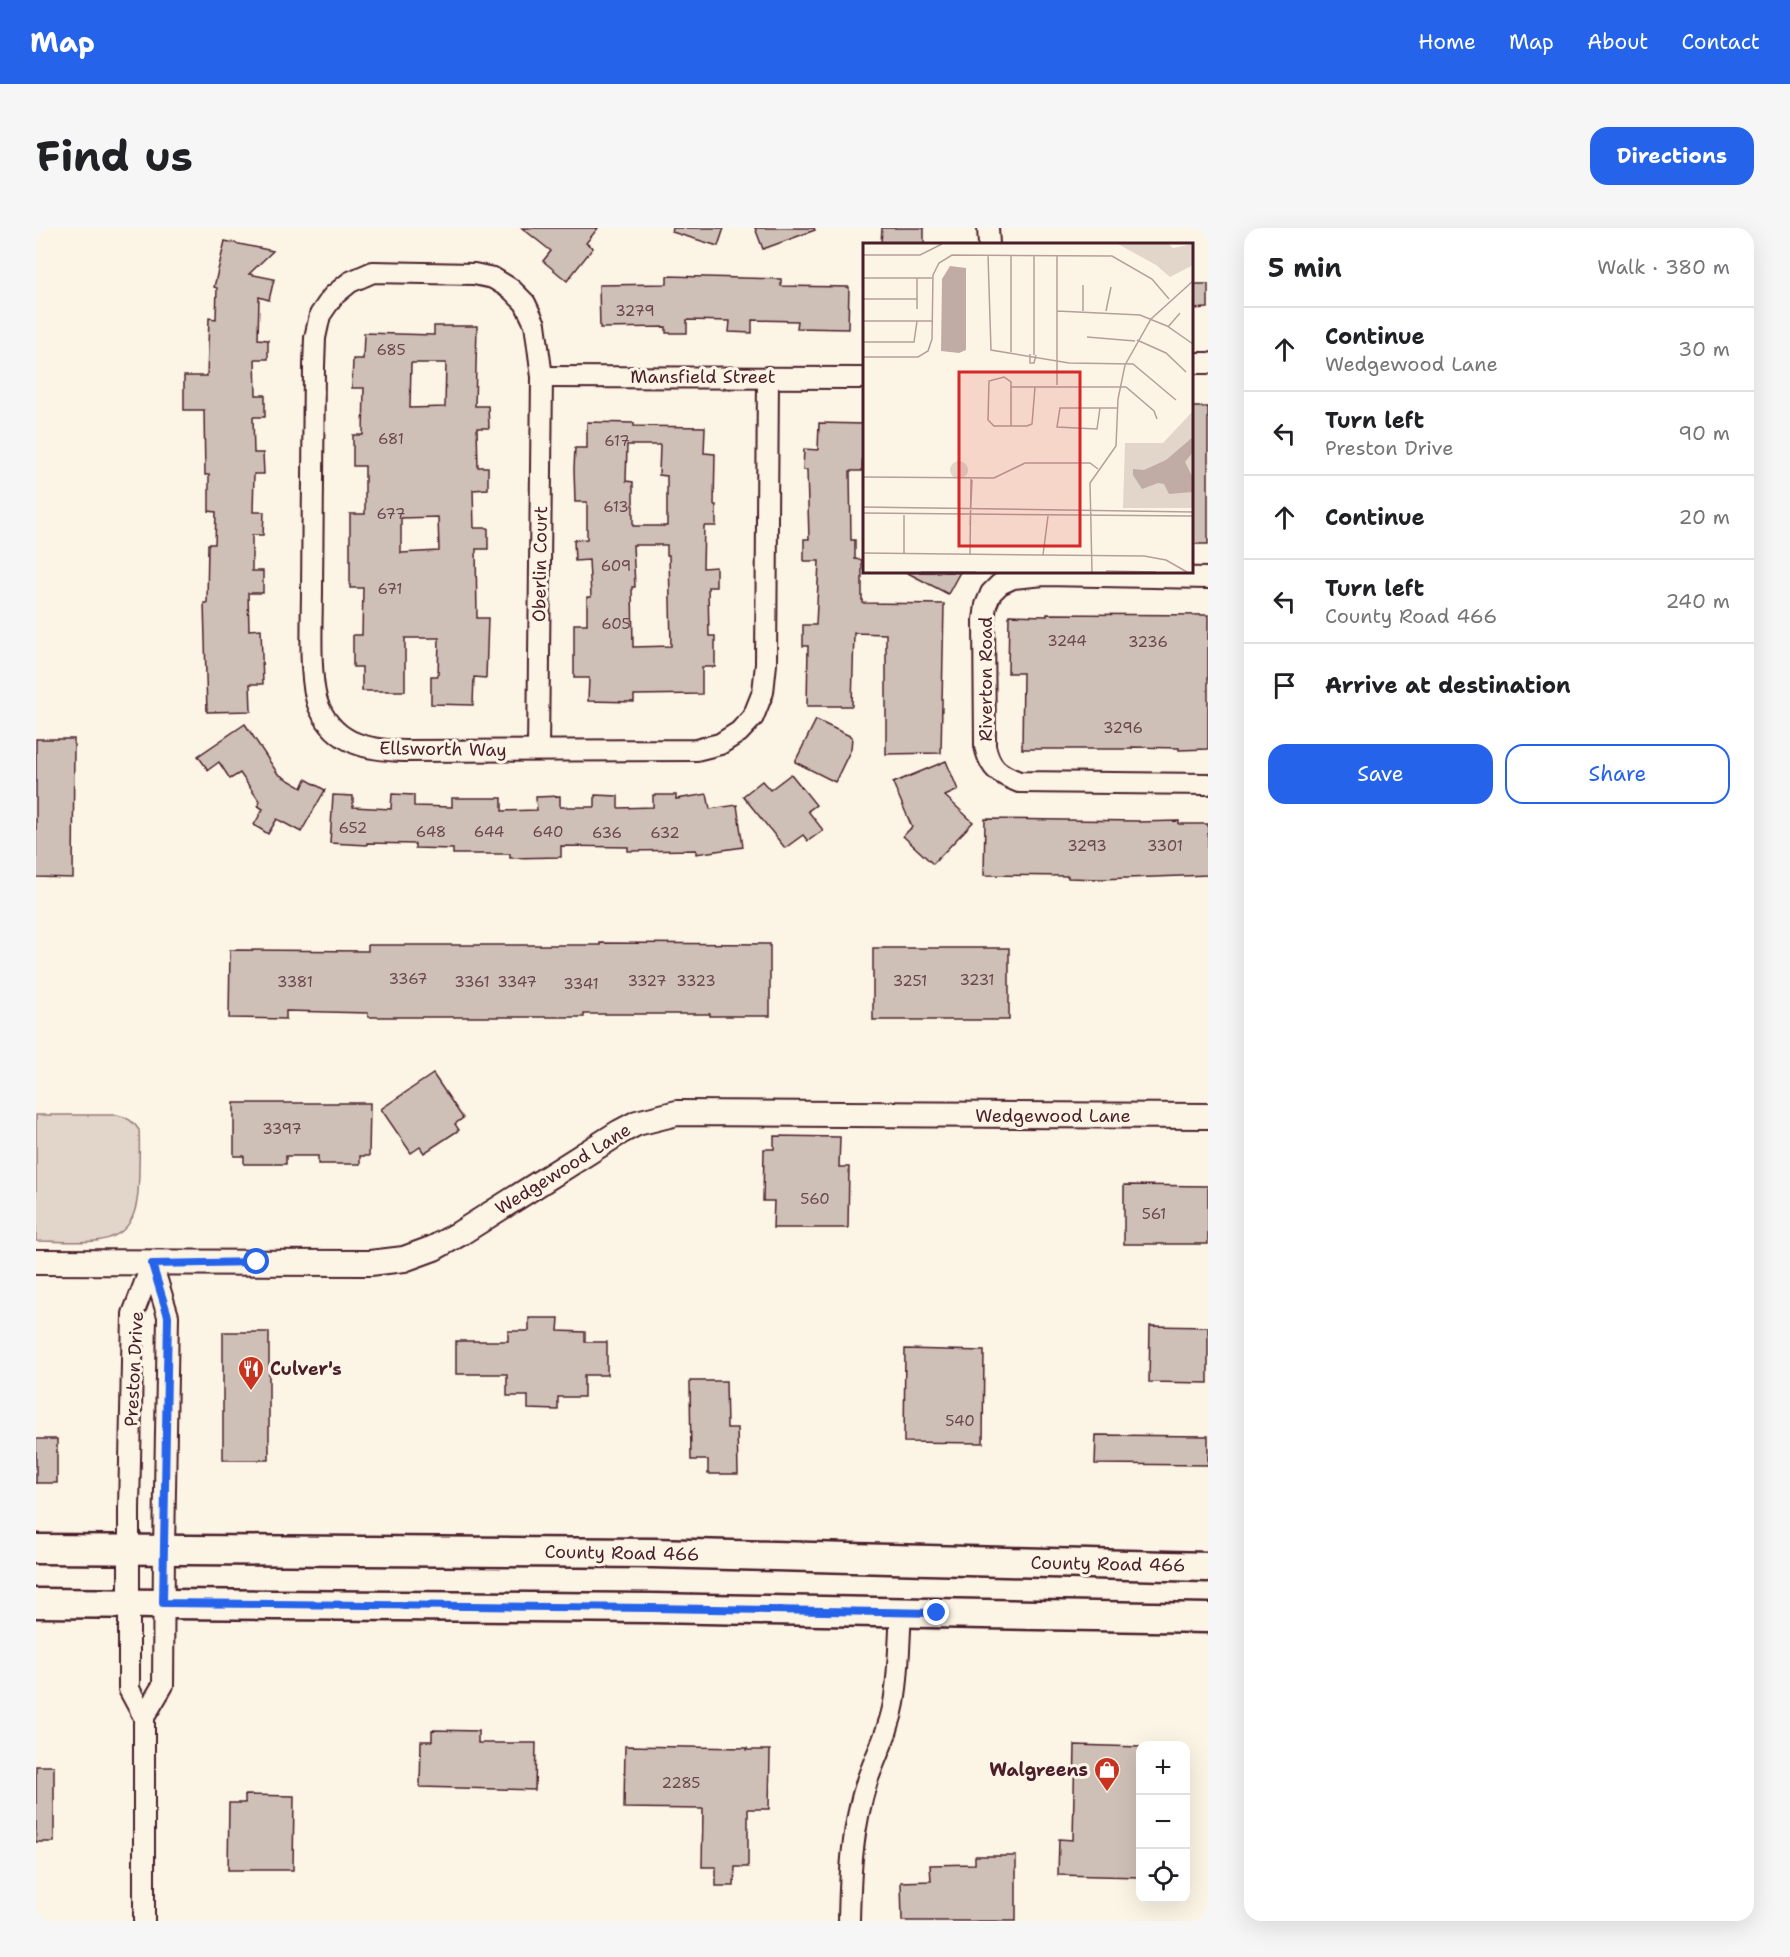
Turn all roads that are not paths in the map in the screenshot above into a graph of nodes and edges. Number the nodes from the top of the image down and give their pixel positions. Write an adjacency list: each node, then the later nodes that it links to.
1 (542, 377): 2 (street, Mansfield Street); 5 (street, Oberlin Court); 5 (street, Ellsworth Way)
2 (768, 377): 3 (street, Mansfield Street); 5 (street, Ellsworth Way)
3 (863, 378)
4 (1208, 578): 6 (street, Riverton Road)
5 (537, 750)
6 (1208, 784)
7 (1208, 1116): 9 (street, Wedgewood Lane)
8 (36, 1262): 9 (street, Wedgewood Lane)
9 (152, 1264): 11 (street, Preston Drive); 12 (street, Preston Drive)
10 (36, 1549): 11 (main road, County Road 466)
11 (129, 1549): 12 (main road, County Road 466); 15 (street, Preston Drive)
12 (164, 1549): 13 (main road, County Road 466); 16 (street, Preston Drive)
13 (1208, 1567)
14 (36, 1603): 15 (main road)
15 (129, 1603): 16 (main road); 19 (street)
16 (163, 1603): 17 (main road); 19 (street)
17 (901, 1612): 18 (main road); 21 (street)
18 (1208, 1618)
19 (144, 1717): 20 (street)
20 (144, 1921)
21 (849, 1921)

